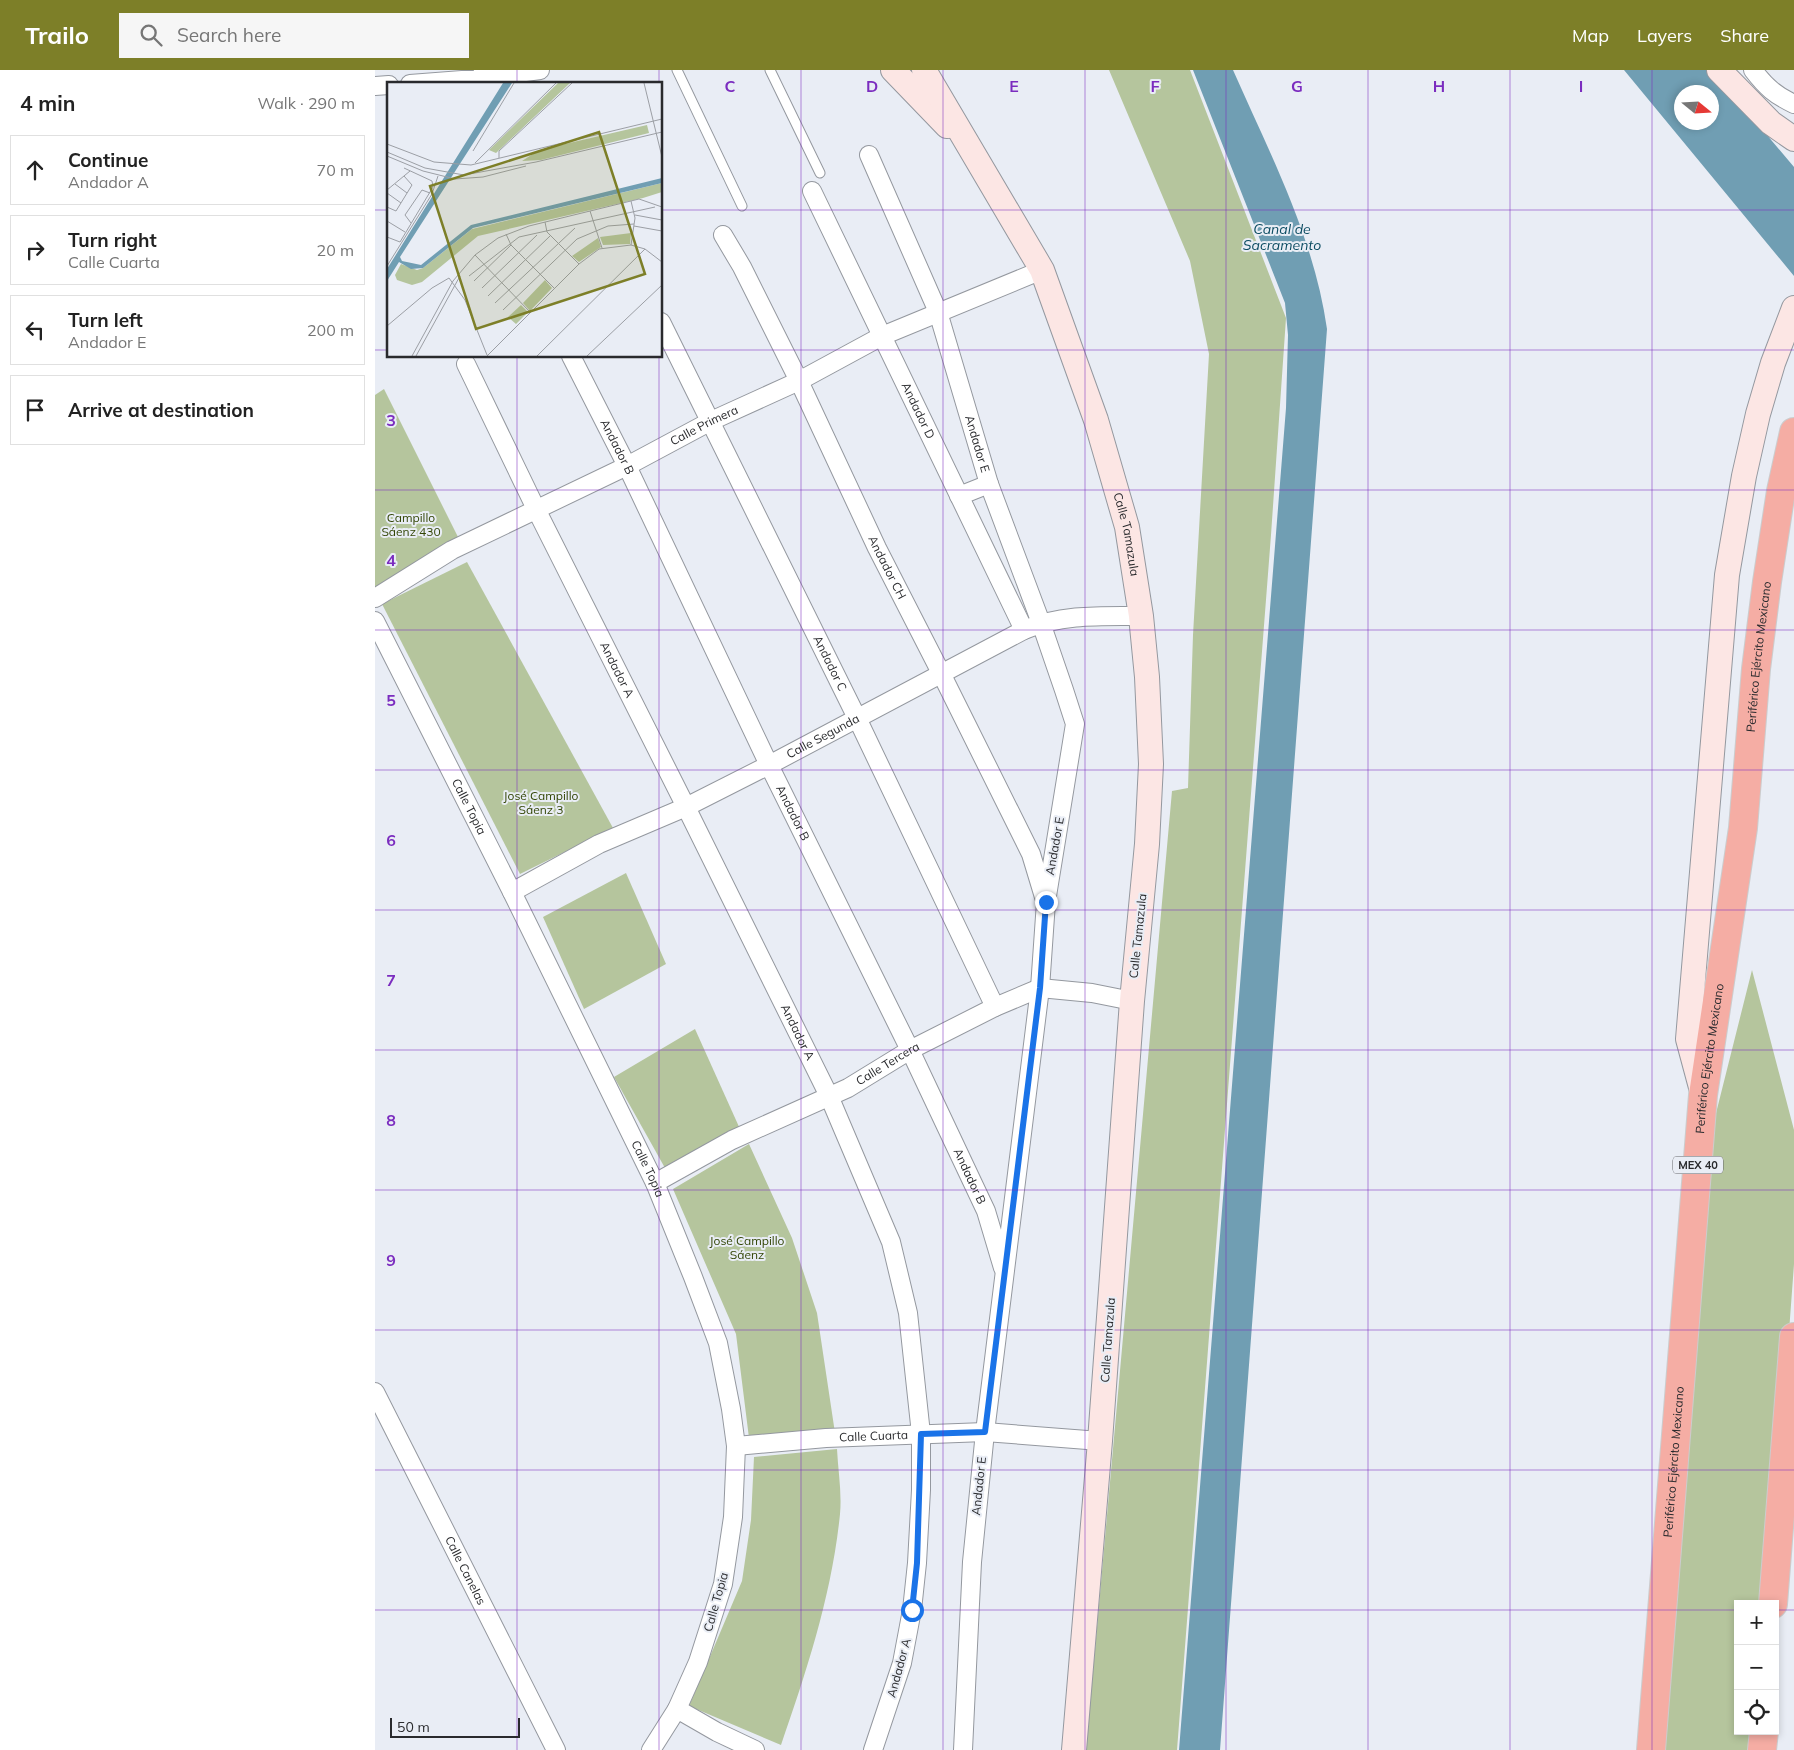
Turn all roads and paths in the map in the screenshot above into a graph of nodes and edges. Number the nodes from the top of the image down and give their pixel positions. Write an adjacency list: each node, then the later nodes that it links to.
1 (541, 70): 8 (street)
2 (677, 70): 15 (lane)
3 (770, 70): 13 (lane)
4 (893, 70): 11 (main road)
5 (924, 70): 11 (main road)
6 (1719, 70): 10 (main road)
7 (1753, 70): 9 (street)
8 (436, 82)
9 (1794, 104)
10 (1794, 139)
11 (974, 154): 17 (main road, Calle Tamazula)
12 (869, 155): 18 (street, Andador E)
13 (819, 173)
14 (812, 191): 21 (street, Andador D)
15 (742, 206)
16 (723, 235): 24 (street, Andador CH)
17 (1042, 270): 18 (street, Calle Primera); 32 (main road, Calle Tamazula)
18 (938, 312): 21 (street, Calle Primera); 28 (street, Andador E)
19 (1792, 312): 46 (main road)
20 (663, 326): 25 (street, Andador C)
21 (882, 336): 24 (street, Calle Primera); 29 (street, Andador D)
22 (572, 358): 27 (street, Andador B)
23 (466, 364): 30 (street, Andador A)
24 (799, 381): 25 (street, Calle Primera); 36 (street, Andador CH)
25 (711, 422): 27 (street, Calle Primera); 37 (street, Andador C)
26 (1794, 432): 46 (highway, Periférico Ejército Mexicano / MEX 40)
27 (627, 466): 30 (street, Calle Primera); 38 (street, Andador B)
28 (989, 484): 29 (street); 34 (street, Andador E)
29 (959, 496): 35 (street, Andador D)
30 (537, 510): 31 (street, Calle Primera); 39 (street, Andador A)
31 (375, 598)
32 (1141, 616): 34 (street, Calle Segunda); 43 (main road, Calle Tamazula)
33 (375, 621): 40 (street, Calle Topia)
34 (1041, 622): 35 (street, Calle Segunda); 41 (street, Andador E)
35 (1024, 630): 36 (street, Calle Segunda)
36 (941, 673): 37 (street, Calle Segunda); 41 (street, Andador CH)
37 (857, 718): 38 (street, Calle Segunda); 44 (street, Andador C)
38 (769, 765): 39 (street, Calle Segunda); 45 (street, Andador B)
39 (686, 807): 40 (street, Calle Segunda); 47 (street, Andador A)
40 (511, 892): 48 (street, Calle Topia)
41 (1046, 902): 42 (street, Andador E)
42 (1040, 988): 43 (street, Calle Tercera); 44 (street, Calle Tercera); 49 (street, Andador E)
43 (1132, 1001): 54 (main road, Calle Tamazula)
44 (995, 1007): 45 (street, Calle Tercera)
45 (910, 1050): 47 (street, Calle Tercera); 49 (street, Andador B)
46 (1703, 1095): 65 (highway, Periférico Ejército Mexicano / MEX 40)
47 (829, 1096): 48 (street, Calle Tercera); 53 (street, Andador A)
48 (655, 1183): 55 (street, Calle Topia)
49 (1005, 1274): 52 (street, Andador E)
50 (1794, 1337): 56 (highway)
51 (375, 1392): 59 (street, Calle Canelas)
52 (985, 1432): 53 (street, Calle Cuarta); 54 (street, Calle Cuarta); 63 (street, Andador E)
53 (921, 1434): 55 (street, Calle Cuarta); 62 (street, Andador A)
54 (1100, 1441): 64 (main road, Calle Tamazula)
55 (736, 1446): 57 (street, Calle Topia)
56 (1773, 1600)
57 (677, 1709): 60 (street, Calle Topia); 61 (street)
58 (1763, 1735): 66 (highway)
59 (555, 1750)
60 (651, 1750)
61 (755, 1750)
62 (873, 1750)
63 (963, 1750)
64 (1074, 1750)
65 (1651, 1750)
66 (1762, 1750)

